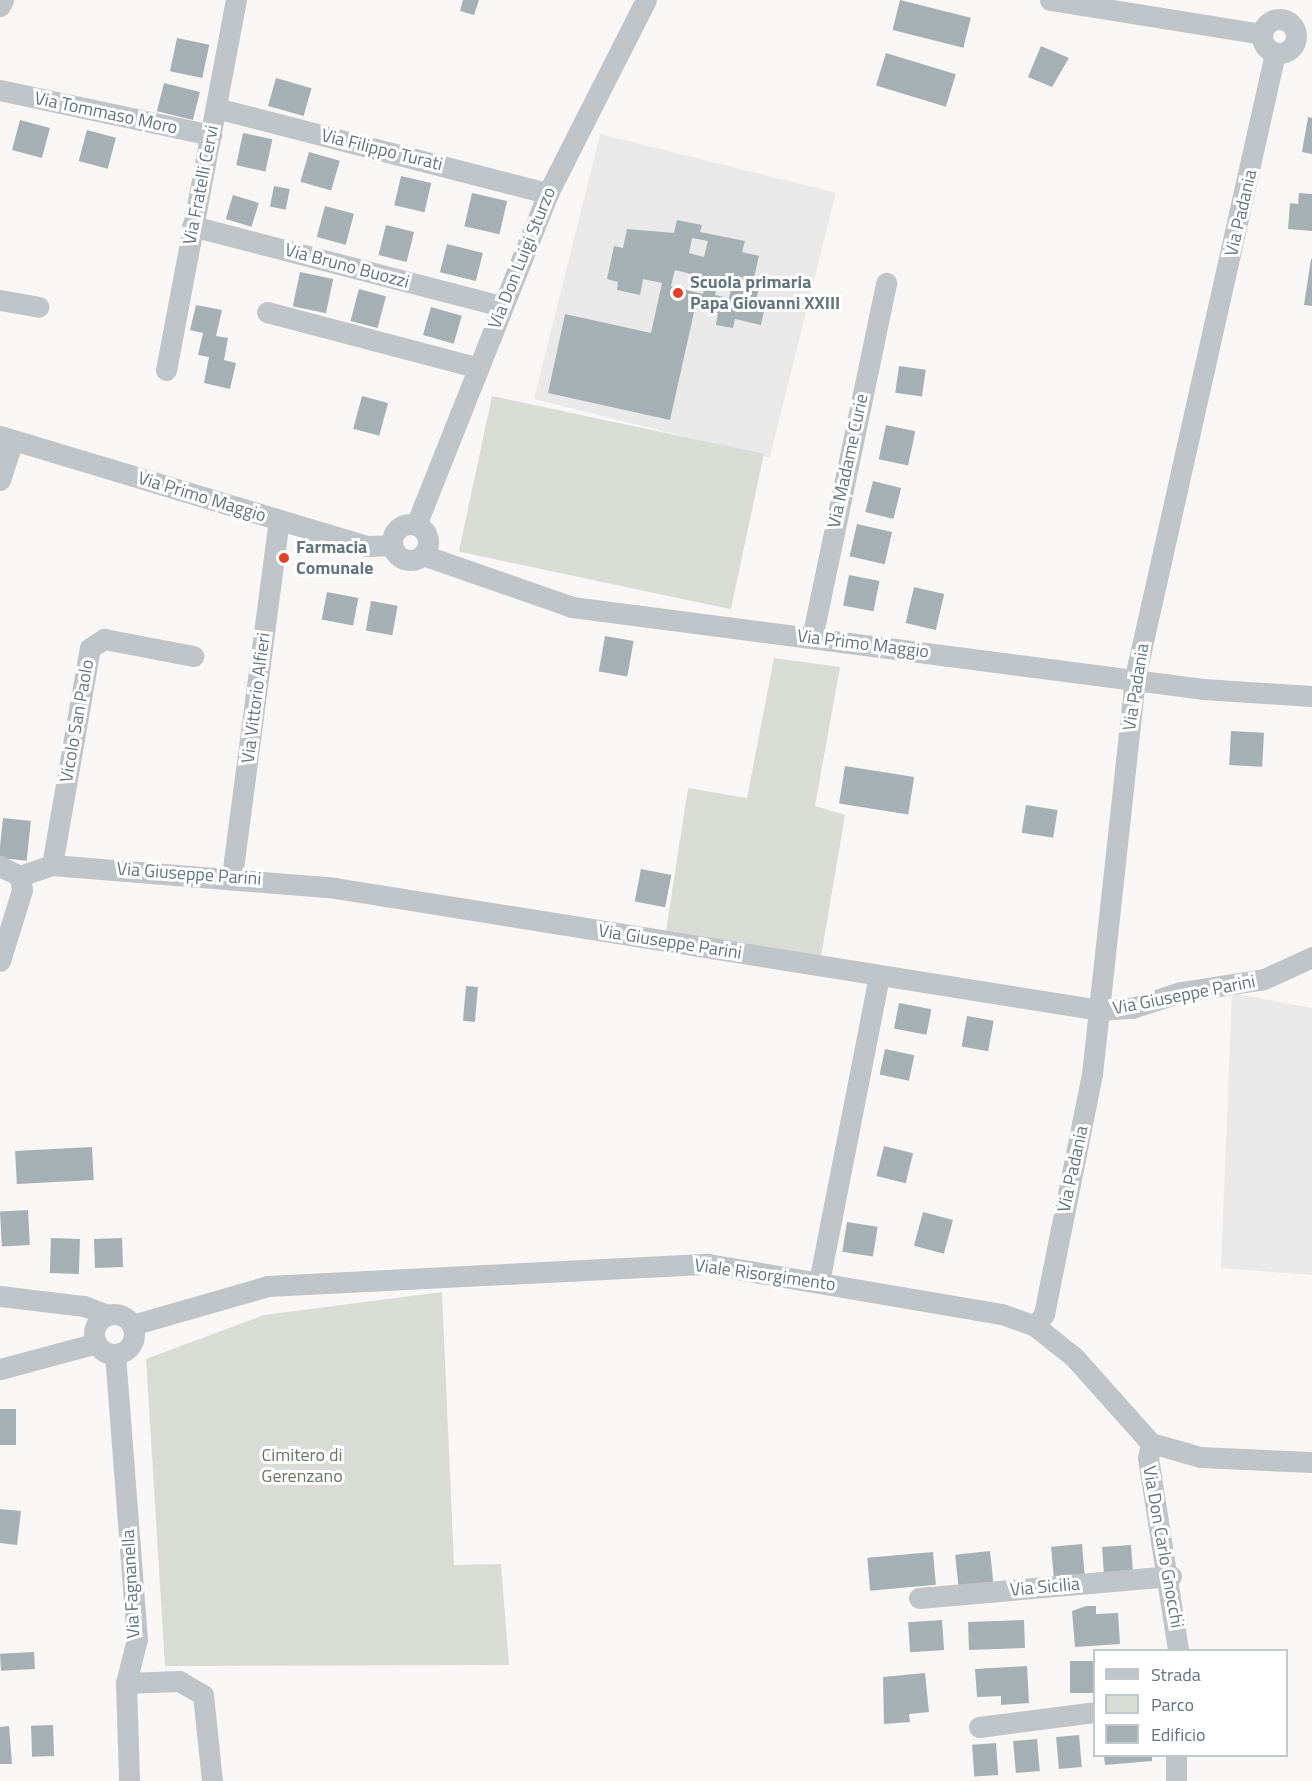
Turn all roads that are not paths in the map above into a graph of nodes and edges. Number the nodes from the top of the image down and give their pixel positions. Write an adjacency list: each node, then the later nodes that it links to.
1 (3, 0): 5 (street)
2 (236, 0): 10 (street, Via Fratelli Cervi)
3 (646, 0): 12 (street, Via Don Luigi Sturzo)
4 (1050, 0): 6 (street)
5 (0, 6)
6 (1262, 34): 7 (street); 8 (street)
7 (1304, 39): 8 (street)
8 (1275, 53): 29 (street, Via Padania)
9 (0, 90): 11 (street, Via Tommaso Moro)
10 (216, 108): 11 (street, Via Fratelli Cervi); 12 (street, Via Filippo Turati)
11 (211, 135): 13 (street, Via Fratelli Cervi)
12 (548, 193): 16 (street, Via Don Luigi Sturzo)
13 (192, 226): 16 (street, Via Bruno Buozzi); 20 (street, Via Fratelli Cervi)
14 (886, 283): 27 (street, Via Madame Curie)
15 (0, 300): 17 (street)
16 (502, 306): 19 (street, Via Don Luigi Sturzo)
17 (38, 307)
18 (267, 312): 19 (street)
19 (479, 368): 24 (street, Via Don Luigi Sturzo)
20 (165, 370)
21 (7, 438): 22 (street); 23 (street, Via Primo Maggio)
22 (0, 480)
23 (279, 520): 25 (street, Via Primo Maggio); 34 (street, Via Vittorio Alfieri)
24 (417, 525): 25 (street); 26 (street)
25 (392, 545): 26 (street)
26 (423, 555): 27 (street, Via Primo Maggio)
27 (812, 638): 29 (street, Via Primo Maggio)
28 (193, 656): 31 (street, Vicolo San Paolo)
29 (1135, 677): 30 (street, Via Primo Maggio); 38 (street, Via Padania)
30 (1312, 696)
31 (52, 865): 33 (street, Via Giuseppe Parini); 34 (street, Via Giuseppe Parini)
32 (0, 866): 33 (street)
33 (20, 876): 36 (street)
34 (232, 876): 37 (street, Via Giuseppe Parini)
35 (1312, 957): 38 (street, Via Giuseppe Parini)
36 (0, 961)
37 (879, 977): 38 (street, Via Giuseppe Parini); 39 (street)
38 (1100, 1010): 43 (street, Via Padania)
39 (819, 1282): 42 (street, Viale Risorgimento); 43 (street, Viale Risorgimento)
40 (0, 1296): 41 (street)
41 (107, 1315): 42 (street); 44 (street)
42 (132, 1325): 45 (street)
43 (1035, 1326): 47 (street, Viale Risorgimento)
44 (96, 1343): 45 (street); 46 (street)
45 (115, 1354): 52 (street, Via Fagnanella)
46 (0, 1369)
47 (1150, 1443): 48 (street); 49 (street, Via Don Carlo Gnocchi)
48 (1312, 1462)
49 (1171, 1576): 50 (street, Via Sicilia); 51 (street, Via Don Carlo Gnocchi)
50 (919, 1598)
51 (1179, 1649)
52 (126, 1683): 56 (street, Via Fagnanella); 57 (street)
53 (1093, 1712): 54 (street)
54 (979, 1727)
55 (1176, 1757): 58 (street)
56 (129, 1781)
57 (212, 1781)
58 (1176, 1781)

